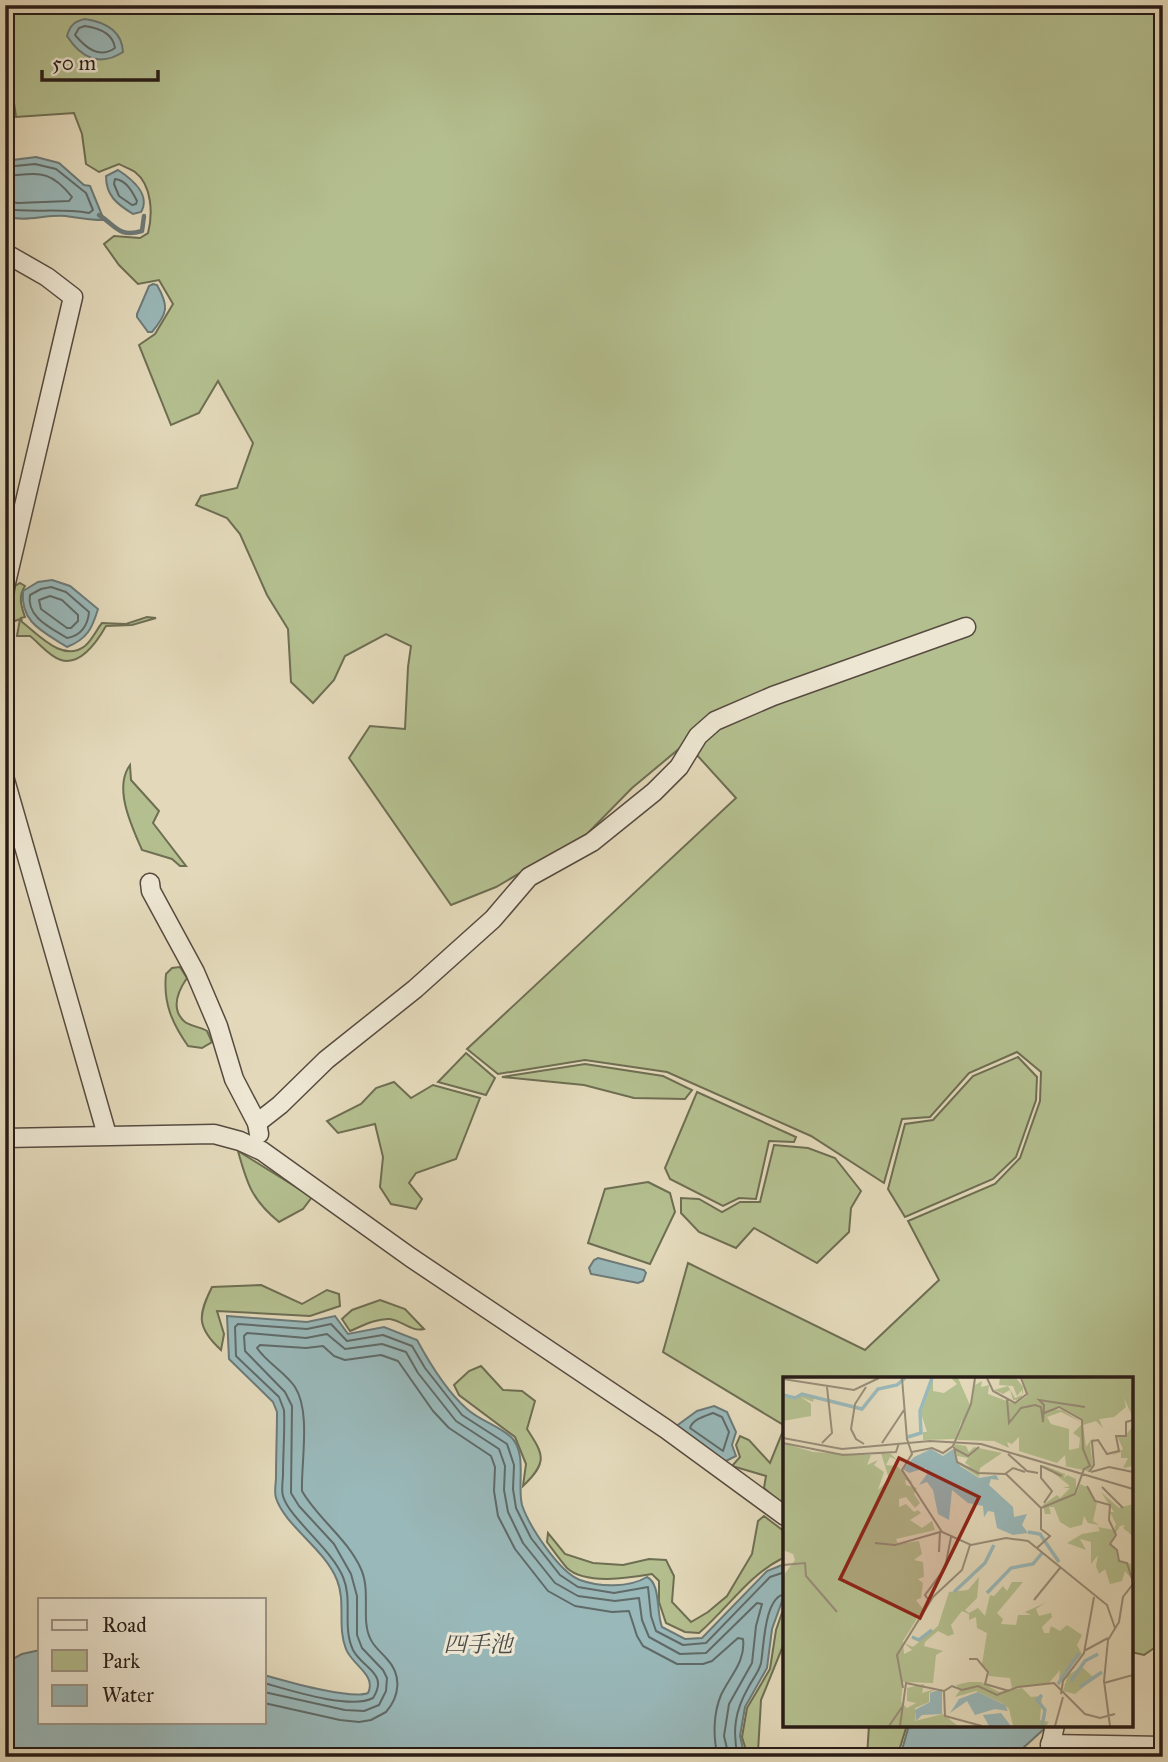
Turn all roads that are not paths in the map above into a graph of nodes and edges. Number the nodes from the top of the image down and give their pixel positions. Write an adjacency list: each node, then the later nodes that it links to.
1 (5, 253): 2 (street)
2 (5, 587)
3 (966, 627): 6 (street)
4 (5, 780): 7 (street)
5 (150, 883): 6 (street)
6 (257, 1123): 9 (street)
7 (107, 1135): 8 (street); 9 (street)
8 (5, 1138)
9 (262, 1151): 10 (street)
10 (783, 1515)
11 (1055, 1727): 13 (street)
12 (1163, 1746): 13 (street)
13 (1049, 1750)

